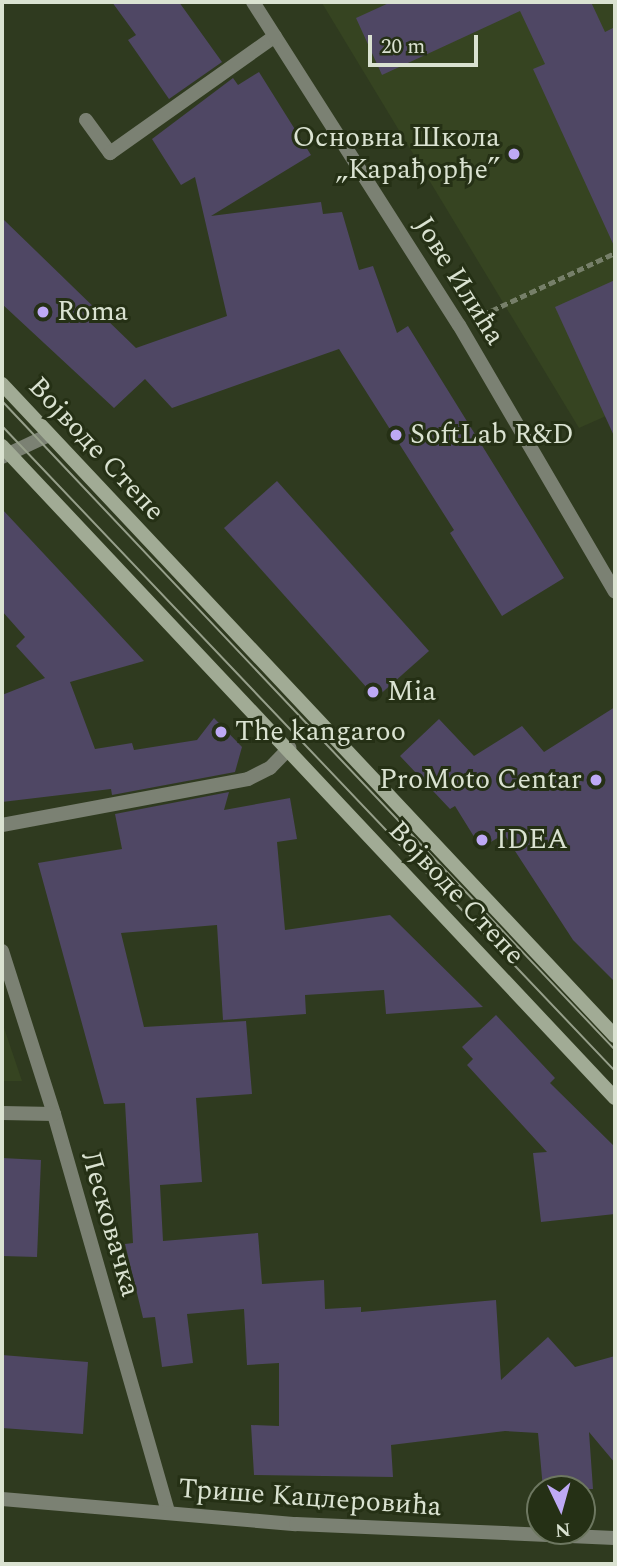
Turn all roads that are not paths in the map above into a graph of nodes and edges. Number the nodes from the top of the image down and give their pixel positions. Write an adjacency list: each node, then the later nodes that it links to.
1 (253, 2): 2 (street, Јове Илића)
2 (275, 36): 3 (street); 7 (street, Јове Илића)
3 (86, 120)
4 (2, 384): 5 (main road, Војводе Степе)
5 (49, 435): 6 (street); 11 (main road, Војводе Степе)
6 (4, 452): 8 (main road, Војводе Степе)
7 (615, 592)
8 (289, 748): 9 (street); 12 (main road, Војводе Степе)
9 (2, 825)
10 (2, 951): 14 (street, Лесковачка)
11 (615, 1036)
12 (615, 1098)
13 (2, 1113): 14 (street)
14 (54, 1114): 16 (street, Лесковачка)
15 (2, 1499): 16 (street, Трише Кацлеровића)
16 (168, 1513): 17 (street, Трише Кацлеровића)
17 (615, 1538)

